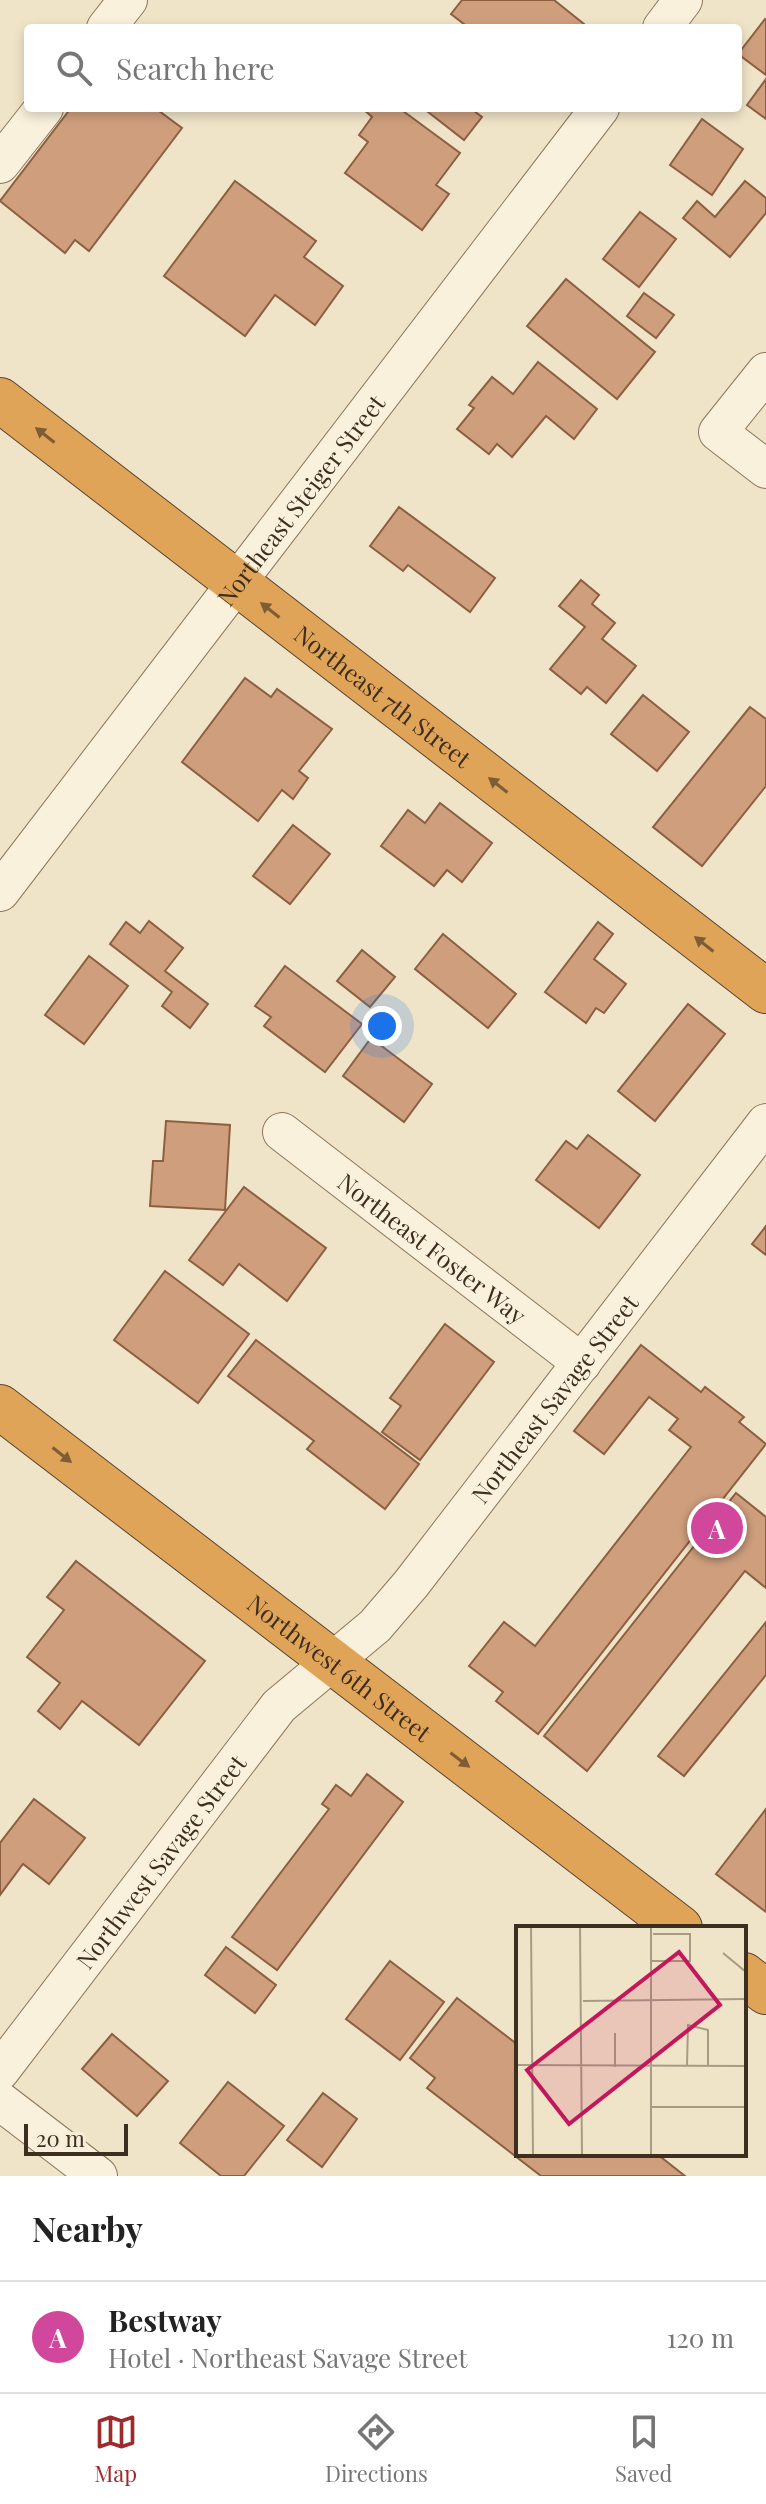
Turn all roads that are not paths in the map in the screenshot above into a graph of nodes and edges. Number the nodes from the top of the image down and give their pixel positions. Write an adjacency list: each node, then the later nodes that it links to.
1 (128, 0): 3 (street)
2 (683, 0): 4 (street)
3 (109, 24)
4 (665, 24)
5 (41, 112): 7 (street)
6 (597, 112): 11 (street, Northeast Steiger Street)
7 (0, 164)
8 (766, 372): 10 (street)
9 (0, 400): 11 (highway, Northeast 7th Street, one-way to 9)
10 (766, 469)
11 (236, 583): 12 (street, Northeast Steiger Street); 13 (highway, Northeast 7th Street, one-way to 11)
12 (0, 892)
13 (766, 991)
14 (766, 1123): 16 (street, Northeast Savage Street)
15 (282, 1132): 16 (street, Northeast Foster Way)
16 (582, 1363): 18 (street, Northeast Savage Street)
17 (0, 1407): 18 (highway, Northwest 6th Street, one-way to 18)
18 (331, 1662): 19 (highway, Northwest 6th Street, one-way to 19); 22 (street, Northwest Savage Street)
19 (677, 1926)
20 (746, 1977): 21 (highway)
21 (766, 1992)
22 (0, 2071)
23 (0, 2101): 24 (street)
24 (98, 2176)

